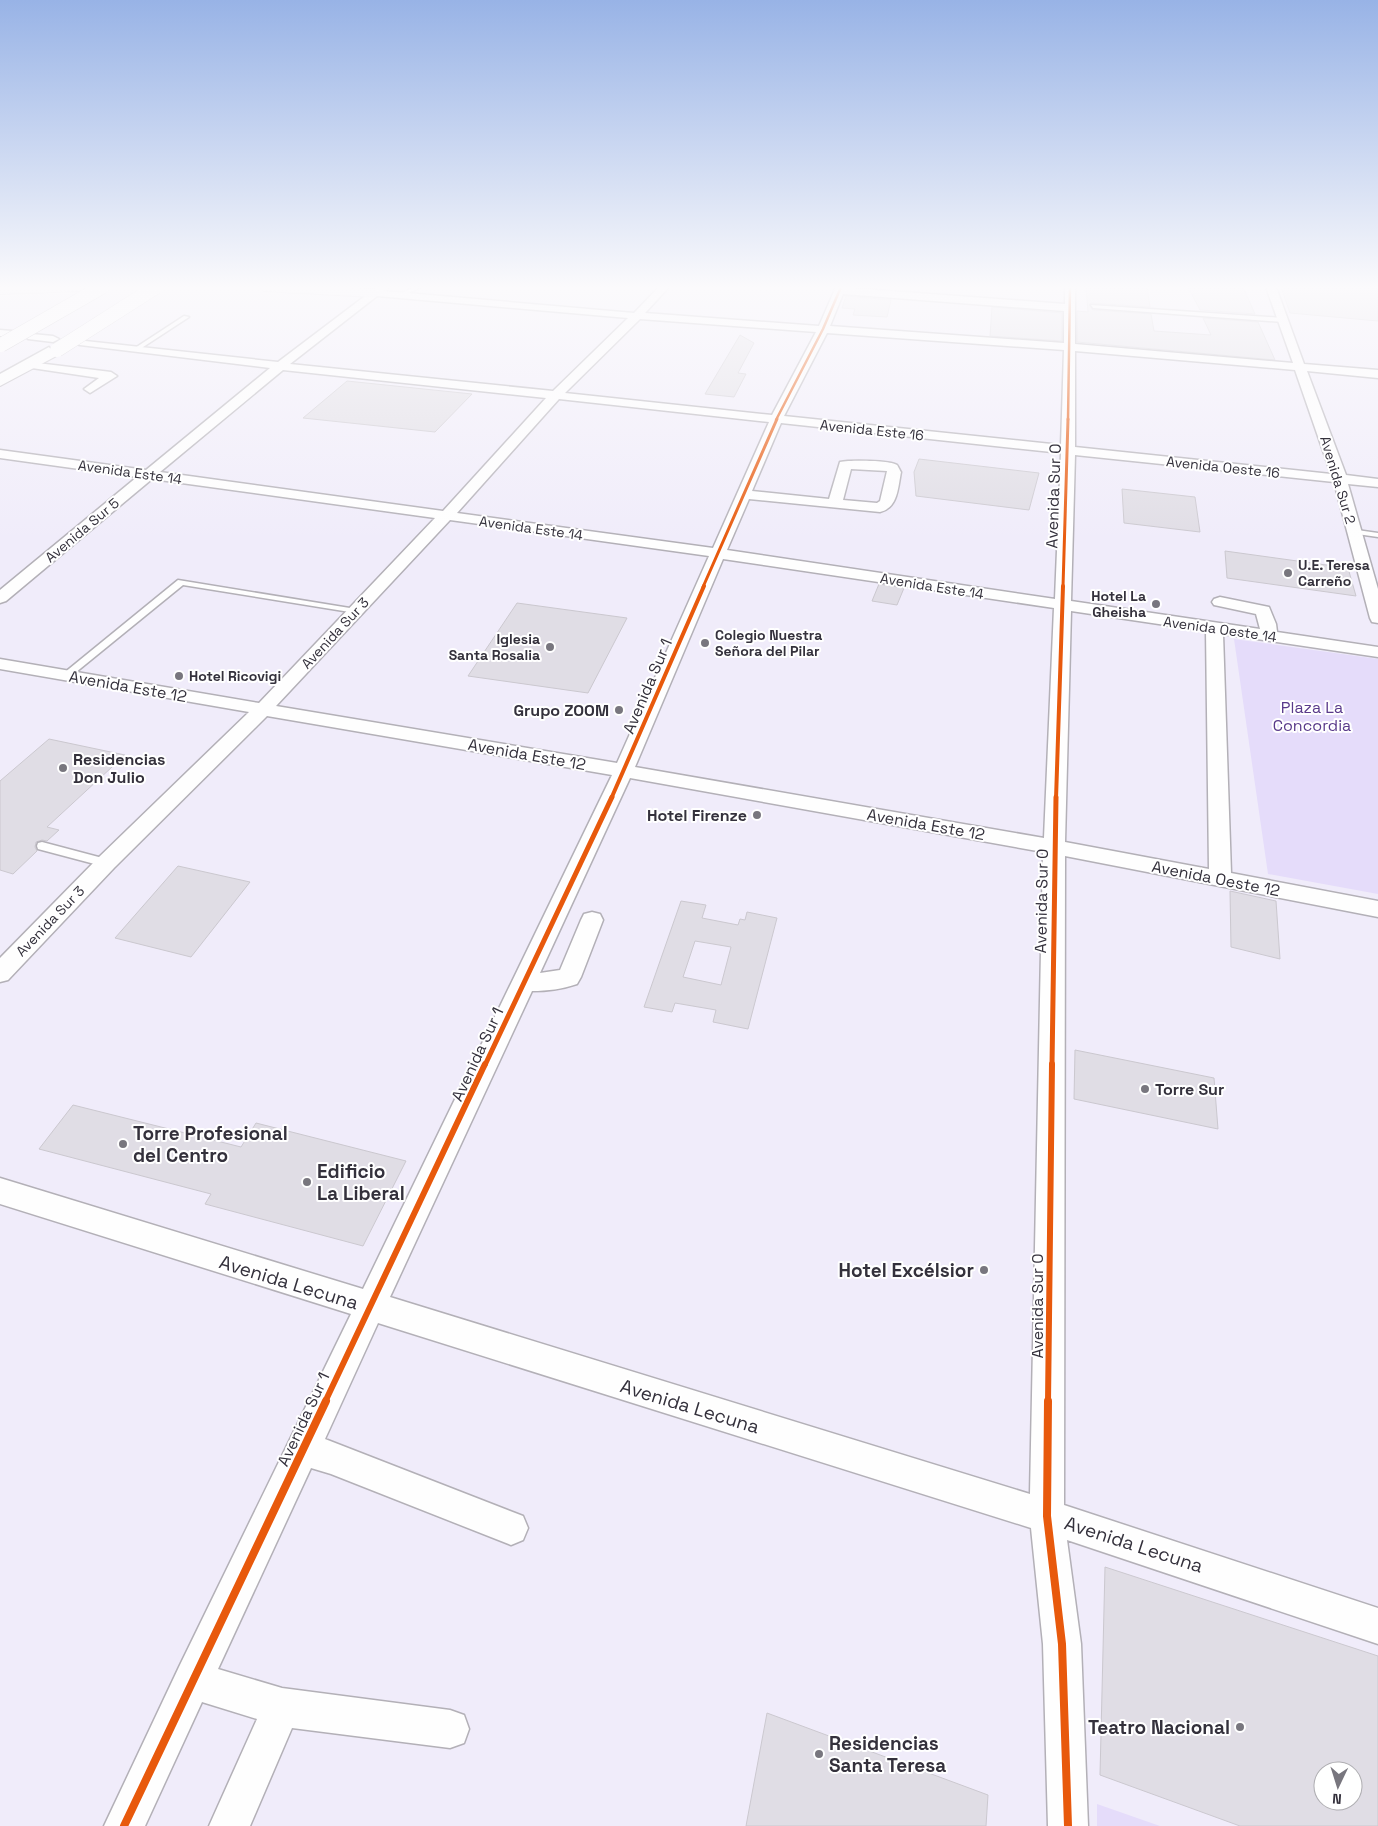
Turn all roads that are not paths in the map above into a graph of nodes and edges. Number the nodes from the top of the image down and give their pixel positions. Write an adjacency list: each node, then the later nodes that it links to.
1 (18, 372): 11 (main road)
2 (80, 372): 12 (street)
3 (272, 372): 17 (street, Avenida Sur 5)
4 (339, 372): 13 (street, Avenida Este 16)
5 (579, 372): 13 (street, Avenida Sur 3)
6 (801, 372): 14 (street, Avenida Sur 1)
7 (1070, 372): 15 (street, Avenida Sur 0)
8 (1302, 372): 18 (street, Avenida Sur 2)
9 (1358, 372): 10 (street)
10 (1378, 374)
11 (0, 382)
12 (90, 389)
13 (556, 395): 14 (street, Avenida Este 16); 22 (street, Avenida Sur 3)
14 (776, 420): 15 (street, Avenida Este 16); 20 (street, Avenida Sur 1)
15 (1068, 451): 18 (street, Avenida Oeste 16); 28 (street, Avenida Sur 0)
16 (0, 454): 17 (street, Avenida Este 14)
17 (148, 474): 22 (street, Avenida Este 14); 26 (street, Avenida Sur 5)
18 (1340, 479): 19 (street, Avenida Oeste 16); 23 (street, Avenida Sur 2)
19 (1378, 483)
20 (743, 494): 21 (street); 25 (street, Avenida Sur 1)
21 (835, 504): 21 (street)
22 (446, 516): 25 (street, Avenida Este 14); 29 (street, Avenida Sur 3)
23 (1354, 531): 24 (lane); 30 (street, Avenida Sur 2)
24 (1378, 535)
25 (717, 554): 28 (street, Avenida Este 14); 37 (street, Avenida Sur 1)
26 (0, 598)
27 (1220, 602): 32 (street)
28 (1062, 606): 31 (street, Avenida Oeste 14); 39 (street, Avenida Sur 0)
29 (356, 611): 35 (lane); 36 (street, Avenida Sur 3)
30 (1378, 618)
31 (1214, 628): 32 (street, Avenida Oeste 14); 41 (street)
32 (1269, 636): 33 (street, Avenida Oeste 14)
33 (1378, 652)
34 (0, 664): 35 (street, Avenida Este 12)
35 (67, 675): 36 (street, Avenida Este 12)
36 (263, 709): 37 (street, Avenida Este 12); 40 (street, Avenida Sur 3)
37 (624, 771): 39 (street, Avenida Este 12); 45 (street, Avenida Sur 1)
38 (42, 846): 40 (lane)
39 (1054, 847): 41 (street, Avenida Oeste 12); 49 (street, Avenida Sur 0)
40 (106, 862): 44 (street, Avenida Sur 3)
41 (1220, 879): 42 (street, Avenida Oeste 12)
42 (1378, 909)
43 (592, 920): 45 (street)
44 (0, 974)
45 (525, 982): 47 (street, Avenida Sur 1)
46 (0, 1192): 47 (street, Avenida Lecuna)
47 (371, 1307): 48 (street, Avenida Sur 1); 49 (street, Avenida Lecuna)
48 (303, 1449): 50 (street); 52 (street, Avenida Sur 1)
49 (1047, 1516): 51 (street, Avenida Lecuna); 57 (street, Avenida Sur 0)
50 (511, 1528)
51 (1378, 1626)
52 (192, 1680): 53 (street); 55 (street, Avenida Sur 1)
53 (282, 1707): 54 (street); 56 (street)
54 (450, 1729)
55 (124, 1826)
56 (229, 1826)
57 (1068, 1826)

